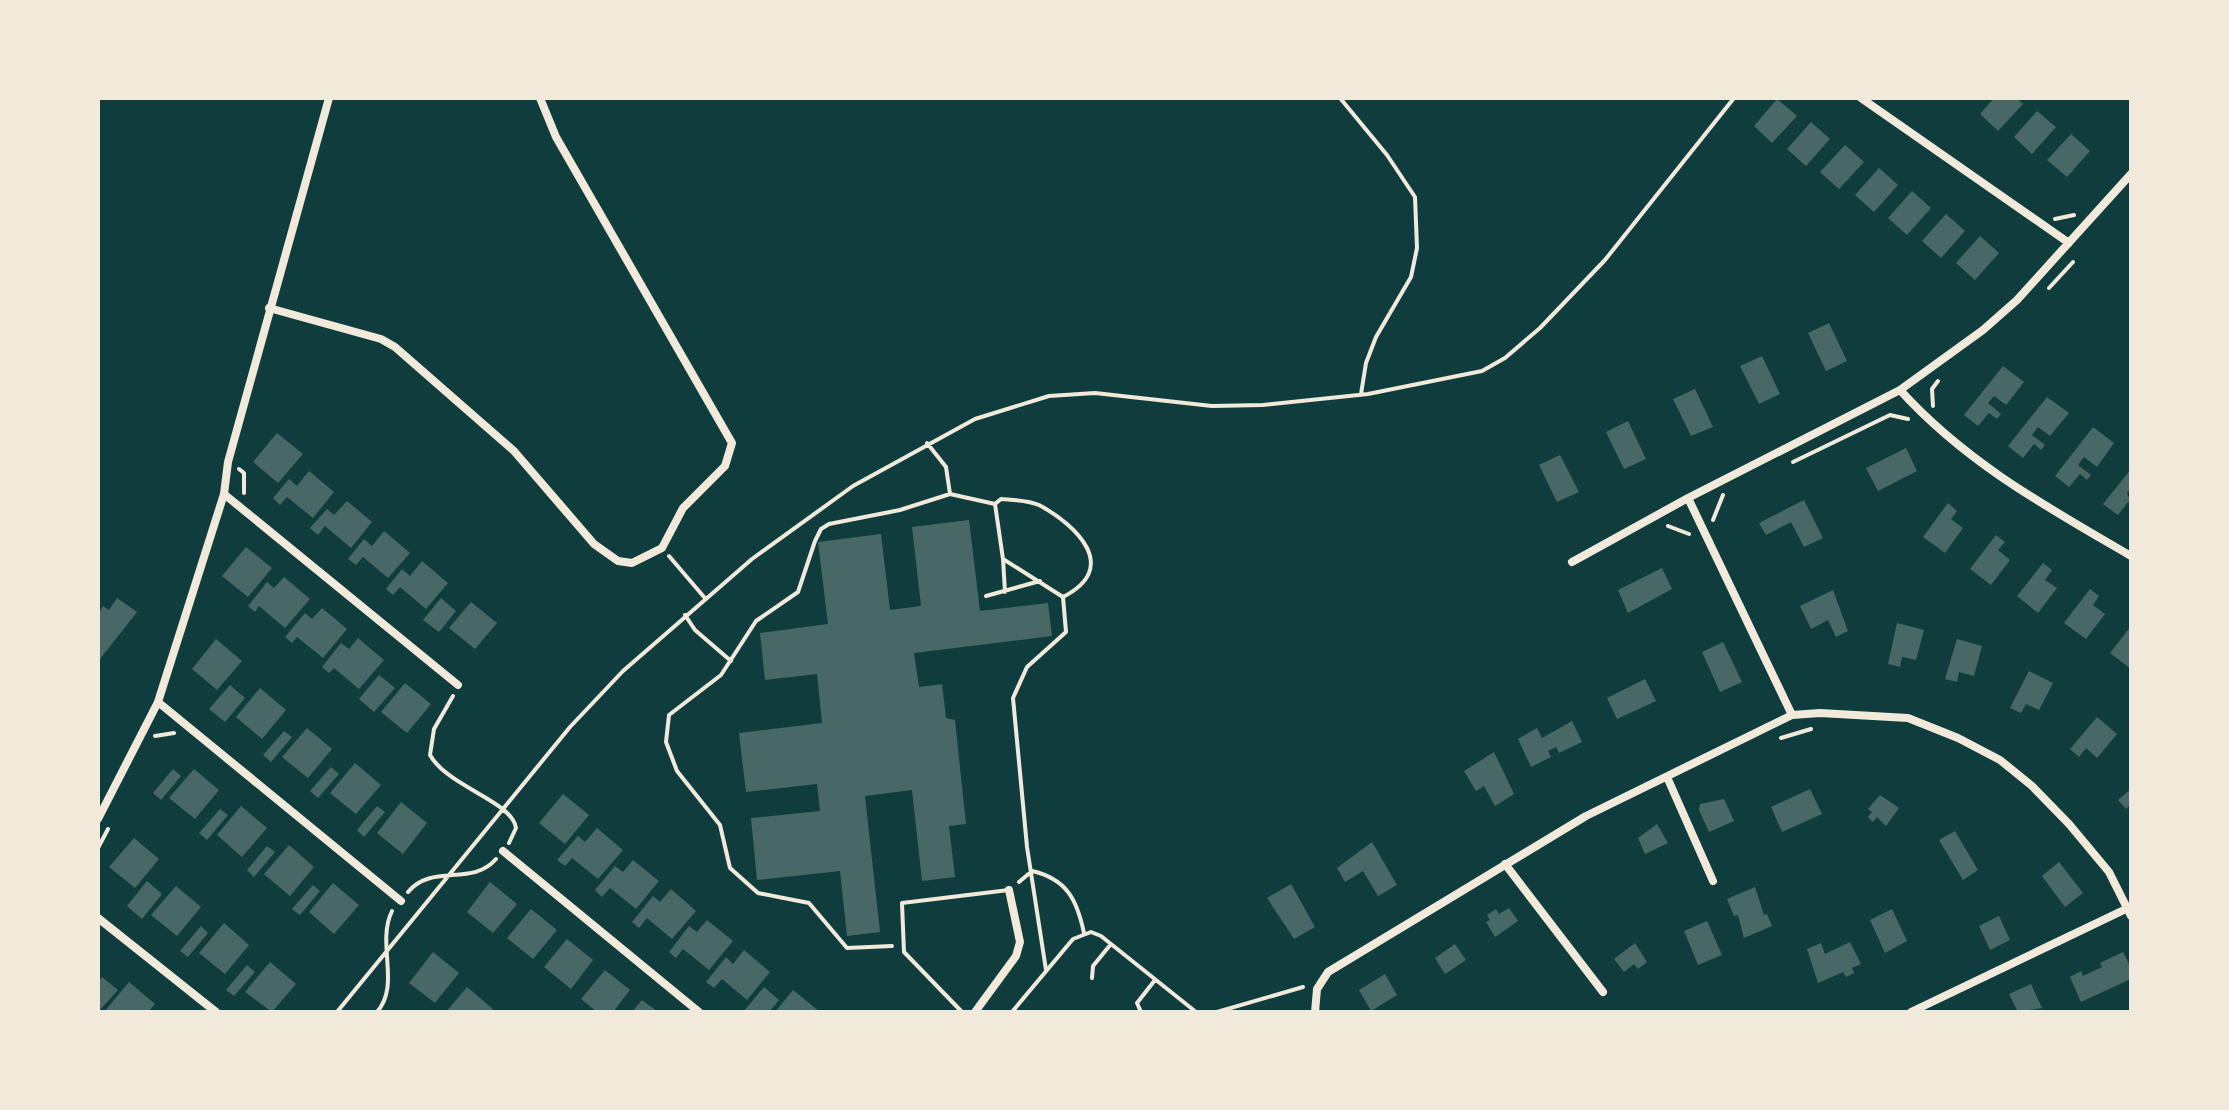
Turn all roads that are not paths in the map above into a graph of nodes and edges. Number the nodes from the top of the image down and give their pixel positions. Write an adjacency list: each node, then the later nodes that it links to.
1 (329, 98): 6 (street)
2 (540, 98): 6 (street)
3 (1861, 98): 5 (street)
4 (2131, 174): 5 (street)
5 (2069, 243): 7 (street)
6 (269, 308): 8 (street)
7 (1900, 390): 9 (street); 10 (street)
8 (224, 494): 12 (street); 13 (street)
9 (1688, 498): 11 (street); 14 (street)
10 (2131, 556)
11 (1572, 562)
12 (458, 685)
13 (158, 702): 16 (street); 22 (street)
14 (1792, 715): 15 (street); 23 (street)
15 (1667, 777): 19 (street); 20 (street)
16 (102, 798): 17 (street)
17 (98, 819)
18 (503, 851): 27 (street)
19 (1505, 864): 25 (street); 30 (street)
20 (1713, 881)
21 (1009, 890): 28 (lane); 29 (street)
22 (401, 901)
23 (2128, 913): 31 (street)
24 (98, 918): 26 (street)
25 (1603, 992)
26 (216, 1012)
27 (699, 1012)
28 (962, 1012)
29 (975, 1012)
30 (1315, 1012)
31 (1911, 1012)

